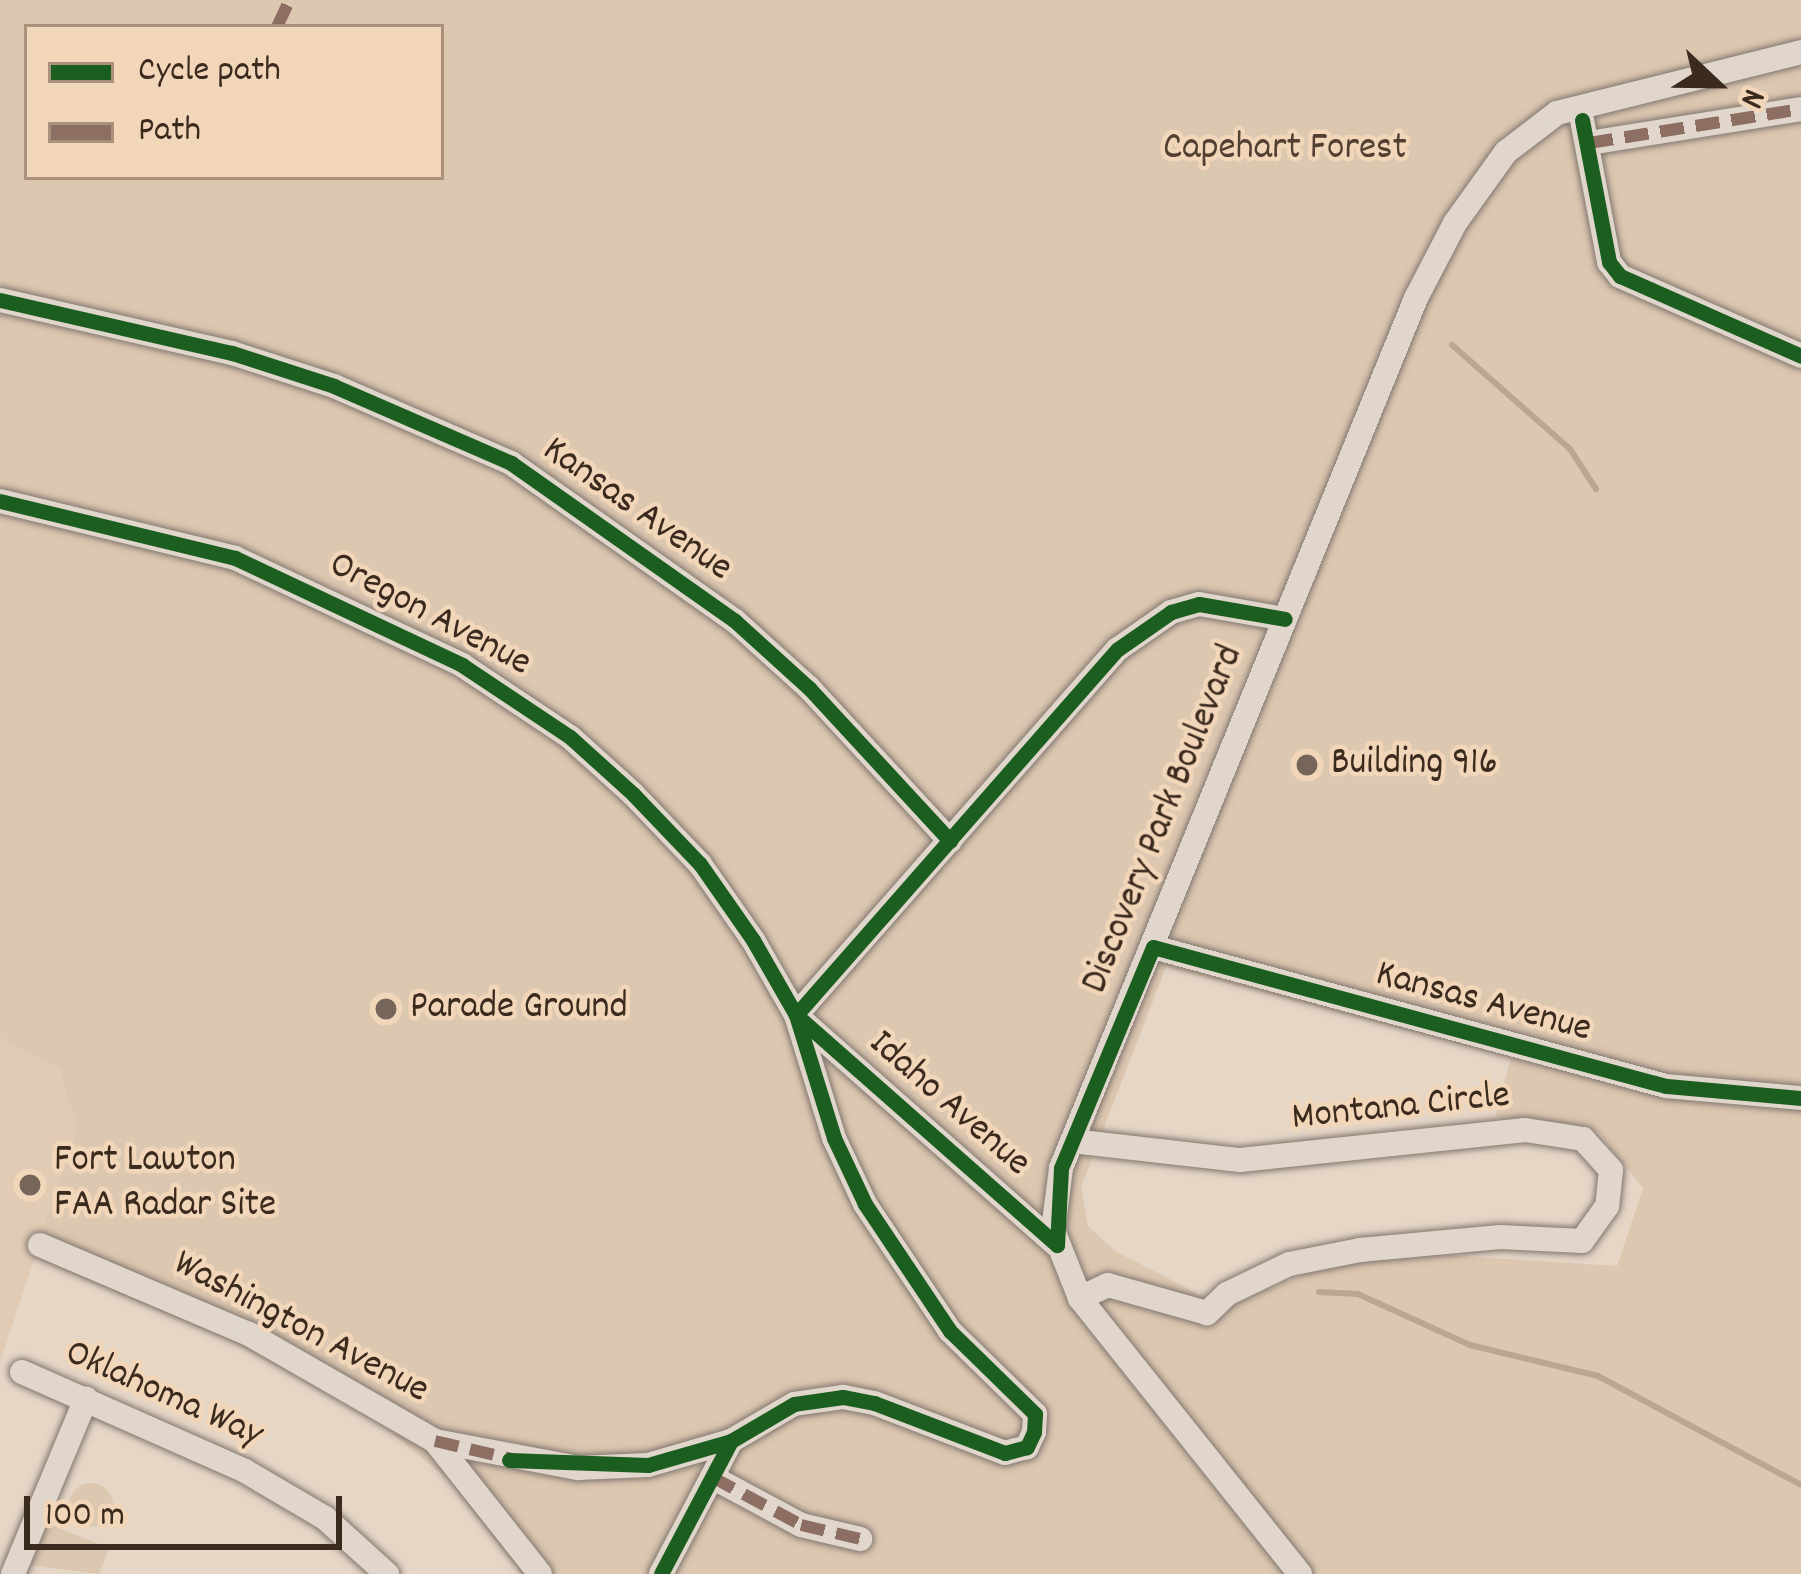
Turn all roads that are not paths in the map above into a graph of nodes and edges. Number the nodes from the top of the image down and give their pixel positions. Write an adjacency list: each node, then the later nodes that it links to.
1 (1801, 52): 6 (street, Discovery Park Boulevard)
2 (1801, 109): 4 (street)
3 (0, 301): 7 (street, Kansas Avenue)
4 (1801, 356)
5 (0, 501): 9 (street, Oregon Avenue)
6 (1285, 619): 7 (street); 8 (street, Discovery Park Boulevard)
7 (950, 841): 9 (street)
8 (1153, 947): 10 (street, Kansas Avenue); 11 (street, Discovery Park Boulevard)
9 (796, 1015): 13 (street, Idaho Avenue); 18 (street, Oregon Avenue)
10 (1801, 1098)
11 (1072, 1141): 13 (street, Discovery Park Boulevard); 14 (street, Montana Circle)
12 (40, 1245): 17 (street, Washington Avenue)
13 (1057, 1245): 14 (street, Discovery Park Boulevard)
14 (1080, 1298): 25 (street, Discovery Park Boulevard)
15 (22, 1372): 16 (street, Oklahoma Way)
16 (86, 1399): 21 (street); 22 (street, Oklahoma Way)
17 (435, 1441): 18 (street); 23 (street, Washington Avenue)
18 (731, 1441): 19 (street)
19 (712, 1477): 20 (street); 24 (street)
20 (860, 1539)
21 (14, 1574)
22 (387, 1574)
23 (540, 1574)
24 (661, 1574)
25 (1300, 1574)

